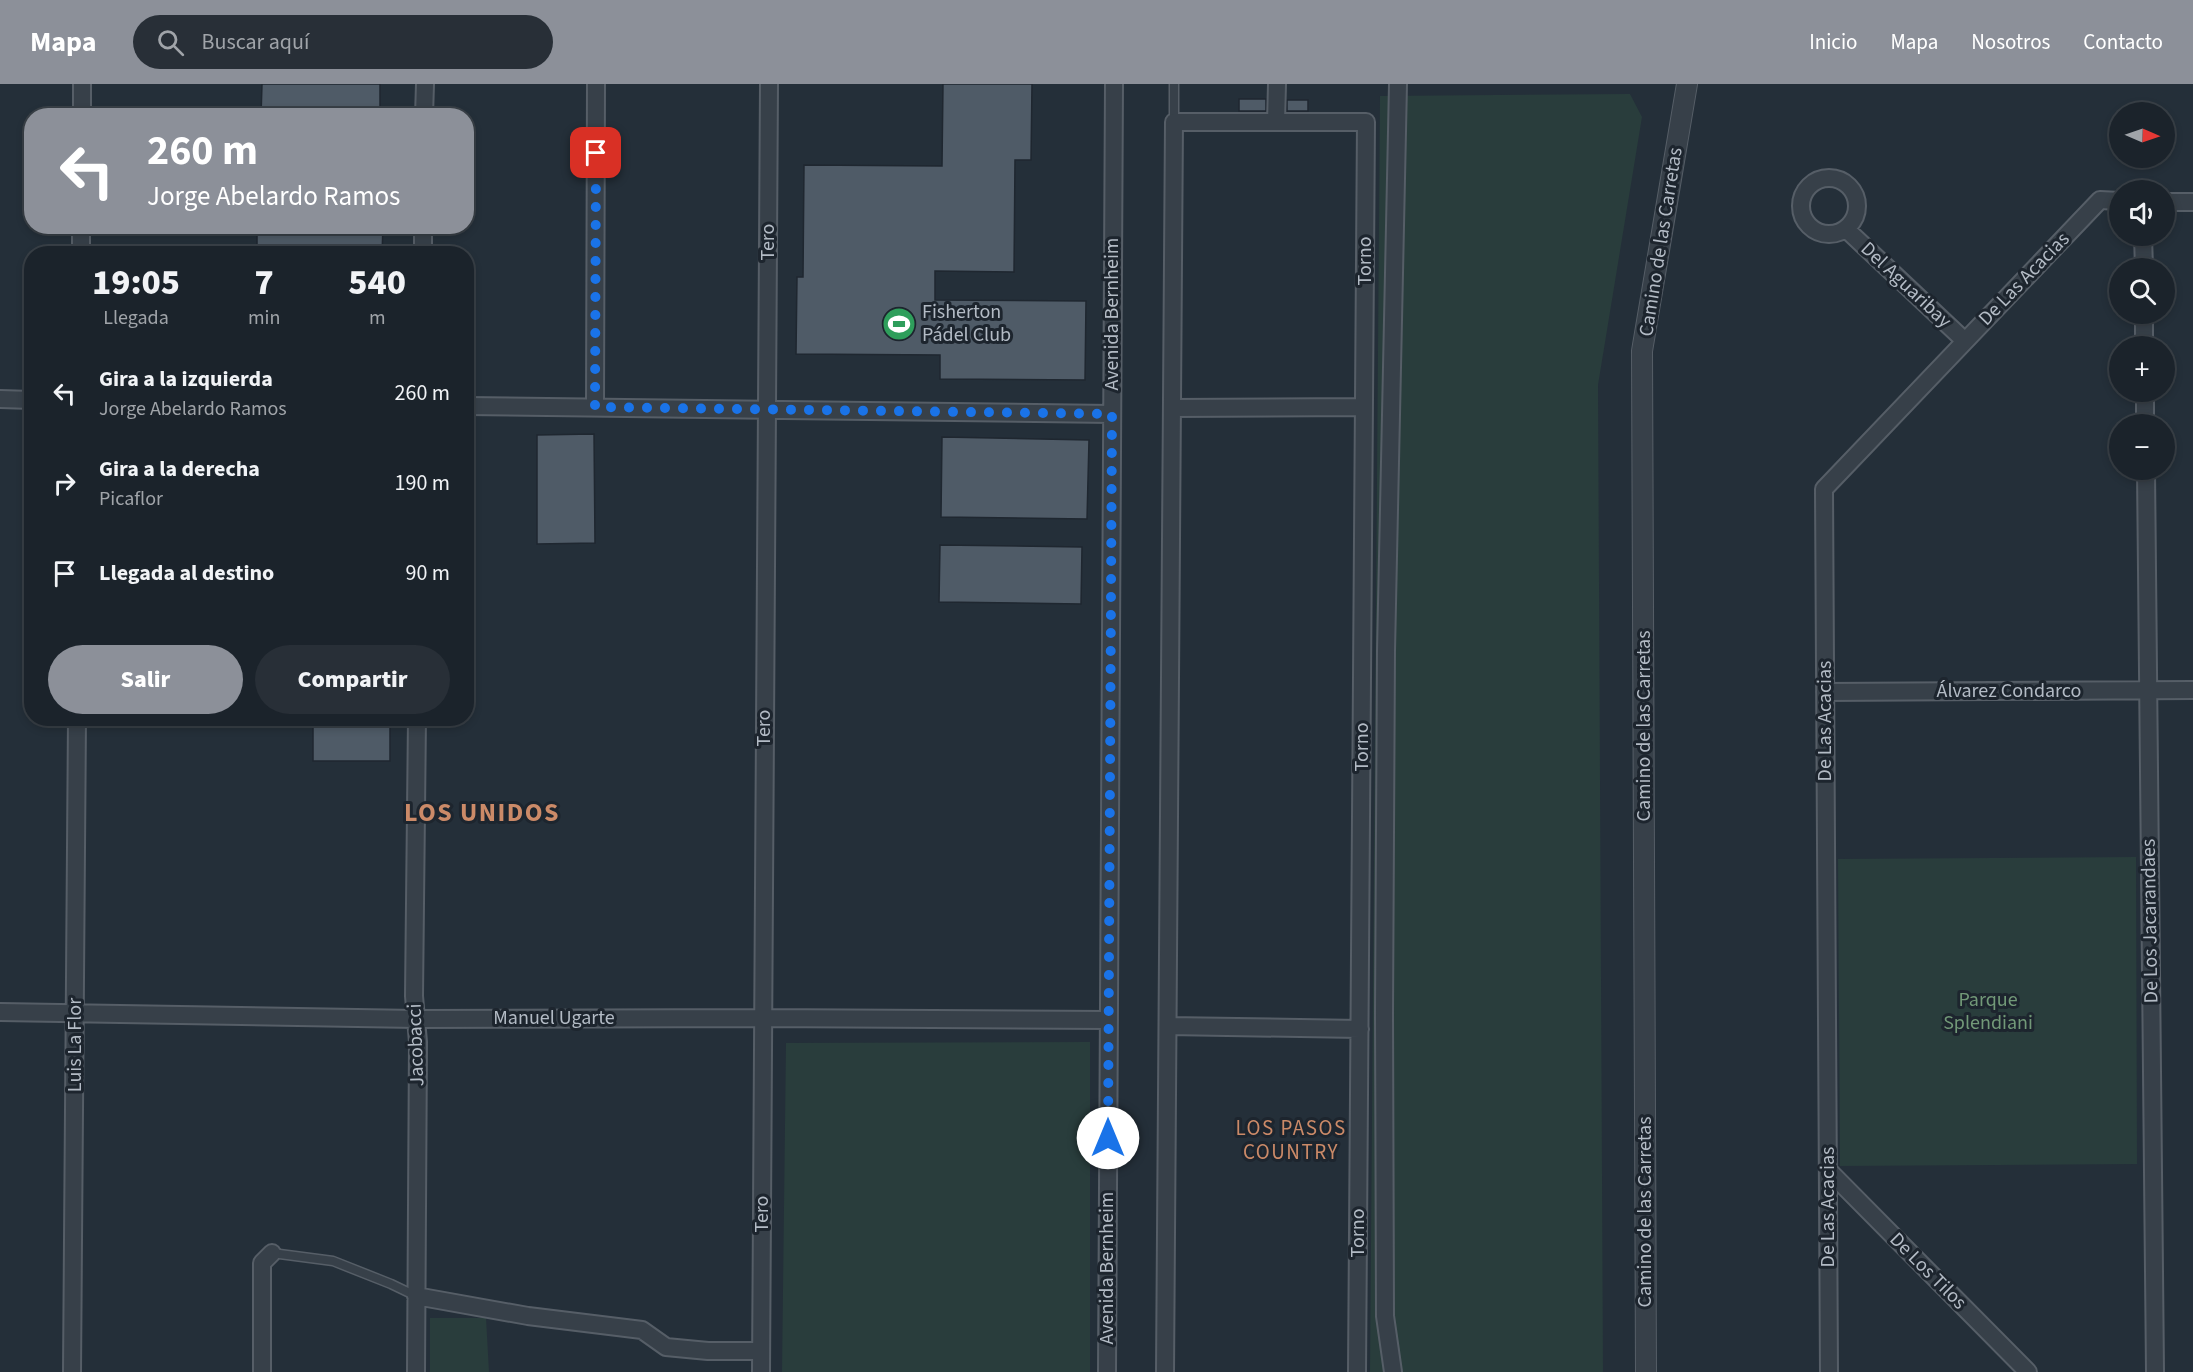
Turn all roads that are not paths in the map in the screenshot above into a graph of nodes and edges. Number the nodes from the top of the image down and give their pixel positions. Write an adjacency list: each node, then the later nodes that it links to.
1 (82, 84): 10 (street)
2 (425, 84): 11 (street)
3 (596, 84): 22 (street)
4 (769, 84): 25 (street, Tero)
5 (1114, 84): 26 (street, Avenida Bernheim)
6 (1174, 84): 12 (lane)
7 (1277, 84): 13 (street)
8 (1398, 84): 51 (street)
9 (1687, 84): 52 (street, Camino de las Carretas)
10 (82, 108)
11 (424, 108)
12 (1174, 122): 13 (street); 24 (street)
13 (1276, 122): 23 (street, Torno)
14 (2109, 200): 18 (street, De Las Acacias)
15 (2175, 202): 16 (street)
16 (2193, 202)
17 (1846, 229): 18 (street, Del Aguaribay)
18 (1965, 341): 30 (street, De Las Acacias)
19 (0, 399): 20 (street)
20 (24, 400)
21 (474, 406): 22 (street)
22 (595, 407): 25 (street)
23 (1364, 407): 24 (street); 39 (street, Torno)
24 (1172, 408): 38 (street)
25 (767, 410): 26 (street); 35 (street, Tero)
26 (1112, 414): 37 (street, Avenida Bernheim)
27 (2146, 480): 28 (street, De Los Jacarandaes)
28 (2148, 690): 29 (street, Álvarez Condarco); 30 (street, Álvarez Condarco); 55 (street, De Los Jacarandaes)
29 (2193, 690)
30 (1825, 693): 40 (street, De Las Acacias)
31 (77, 726): 34 (street, Luis La Flor)
32 (417, 726): 36 (street, Jacobacci)
33 (0, 1012): 34 (street, Manuel Ugarte)
34 (75, 1012): 36 (street, Manuel Ugarte); 44 (street, Luis La Flor)
35 (762, 1018): 36 (street, Manuel Ugarte); 37 (street, Manuel Ugarte); 43 (street, Tero)
36 (416, 1019): 42 (street, Jacobacci)
37 (1109, 1020): 48 (street, Avenida Bernheim)
38 (1168, 1026): 39 (street); 49 (street)
39 (1360, 1029): 50 (street, Torno)
40 (1828, 1170): 53 (street, De Las Acacias); 54 (street, De Los Tilos)
41 (272, 1253): 42 (lane); 45 (street)
42 (416, 1296): 43 (street); 46 (street, Jacobacci)
43 (761, 1351): 47 (street, Tero)
44 (72, 1372)
45 (262, 1372)
46 (416, 1372)
47 (761, 1372)
48 (1107, 1372)
49 (1165, 1372)
50 (1357, 1372)
51 (1393, 1372)
52 (1646, 1372)
53 (1829, 1372)
54 (2028, 1372)
55 (2155, 1372)

